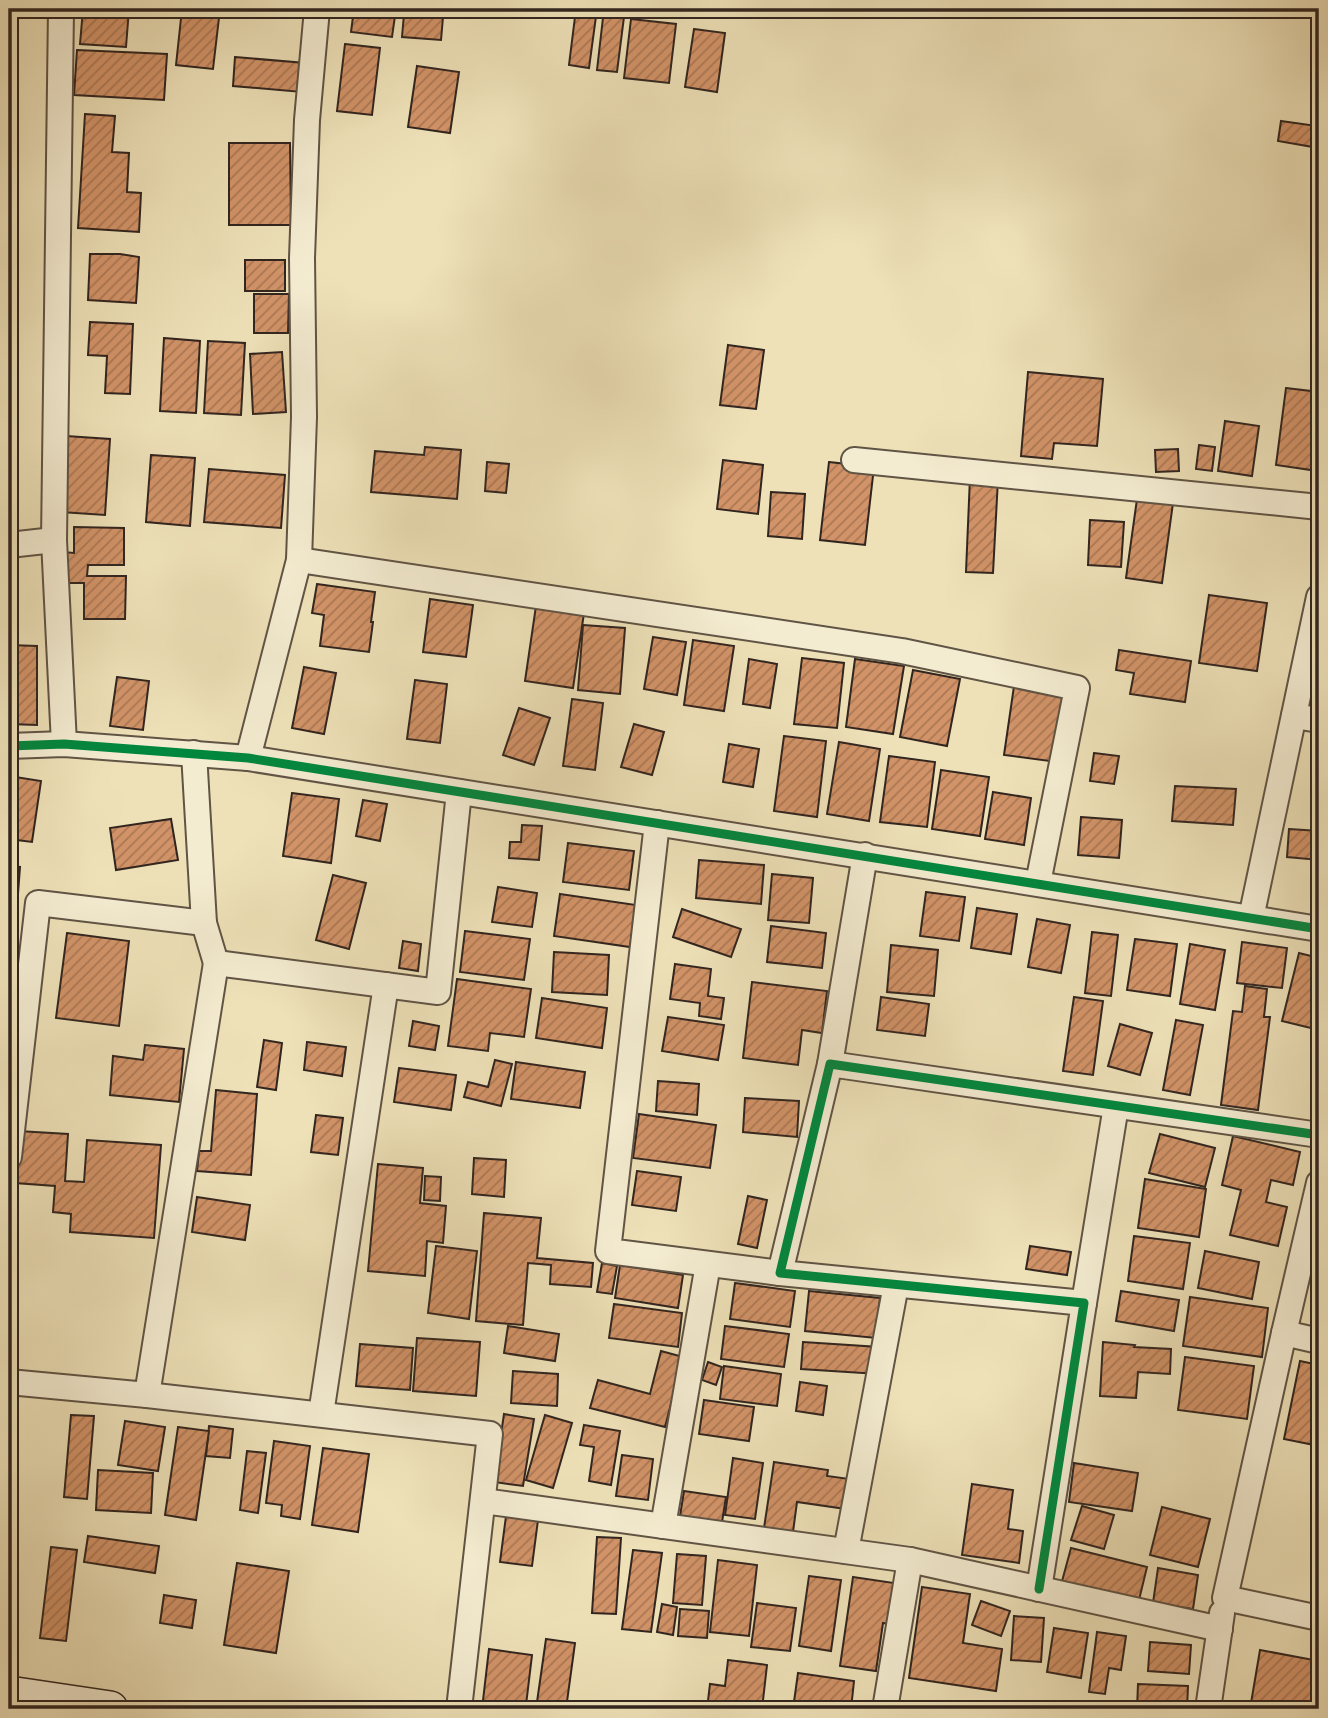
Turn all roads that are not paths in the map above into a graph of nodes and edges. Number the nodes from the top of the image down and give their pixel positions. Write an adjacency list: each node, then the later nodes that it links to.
1 (61, 9): 5 (street)
2 (317, 9): 7 (street)
3 (854, 460): 4 (street)
4 (1319, 507)
5 (54, 540): 6 (street); 11 (street)
6 (9, 545)
7 (299, 560): 14 (street); 18 (street)
8 (1319, 597): 9 (street)
9 (1294, 716): 10 (street); 19 (street)
10 (1319, 720)
11 (64, 744): 12 (street); 13 (street)
12 (9, 746)
13 (194, 753): 14 (street); 20 (street)
14 (248, 758): 15 (street)
15 (459, 792): 16 (street); 23 (street)
16 (657, 823): 17 (street); 29 (street)
17 (865, 855): 18 (street); 24 (street)
18 (1038, 883): 19 (street)
19 (1251, 918): 21 (street)
20 (204, 923): 22 (street); 27 (street)
21 (1319, 929)
22 (216, 963): 23 (street); 36 (street)
23 (386, 985): 37 (street)
24 (830, 1064): 25 (street); 30 (street)
25 (1116, 1106): 26 (street); 32 (street)
26 (1319, 1135)
27 (9, 1157)
28 (1319, 1183): 33 (street)
29 (708, 1264): 30 (street); 39 (street)
30 (780, 1273): 31 (street)
31 (896, 1284): 32 (street); 40 (street)
32 (1084, 1303): 42 (street)
33 (1284, 1333): 34 (street); 43 (street)
34 (1319, 1340)
35 (9, 1382): 36 (street)
36 (147, 1395): 37 (street)
37 (321, 1414): 38 (street)
38 (483, 1501): 39 (street); 48 (street)
39 (663, 1526): 40 (street)
40 (846, 1551): 41 (street)
41 (909, 1560): 42 (street); 49 (street)
42 (1039, 1589): 45 (street)
43 (1225, 1598): 44 (street); 45 (street)
44 (1319, 1618)
45 (1220, 1629): 50 (street)
46 (9, 1694): 47 (street)
47 (110, 1709)
48 (459, 1709)
49 (885, 1709)
50 (1208, 1709)

